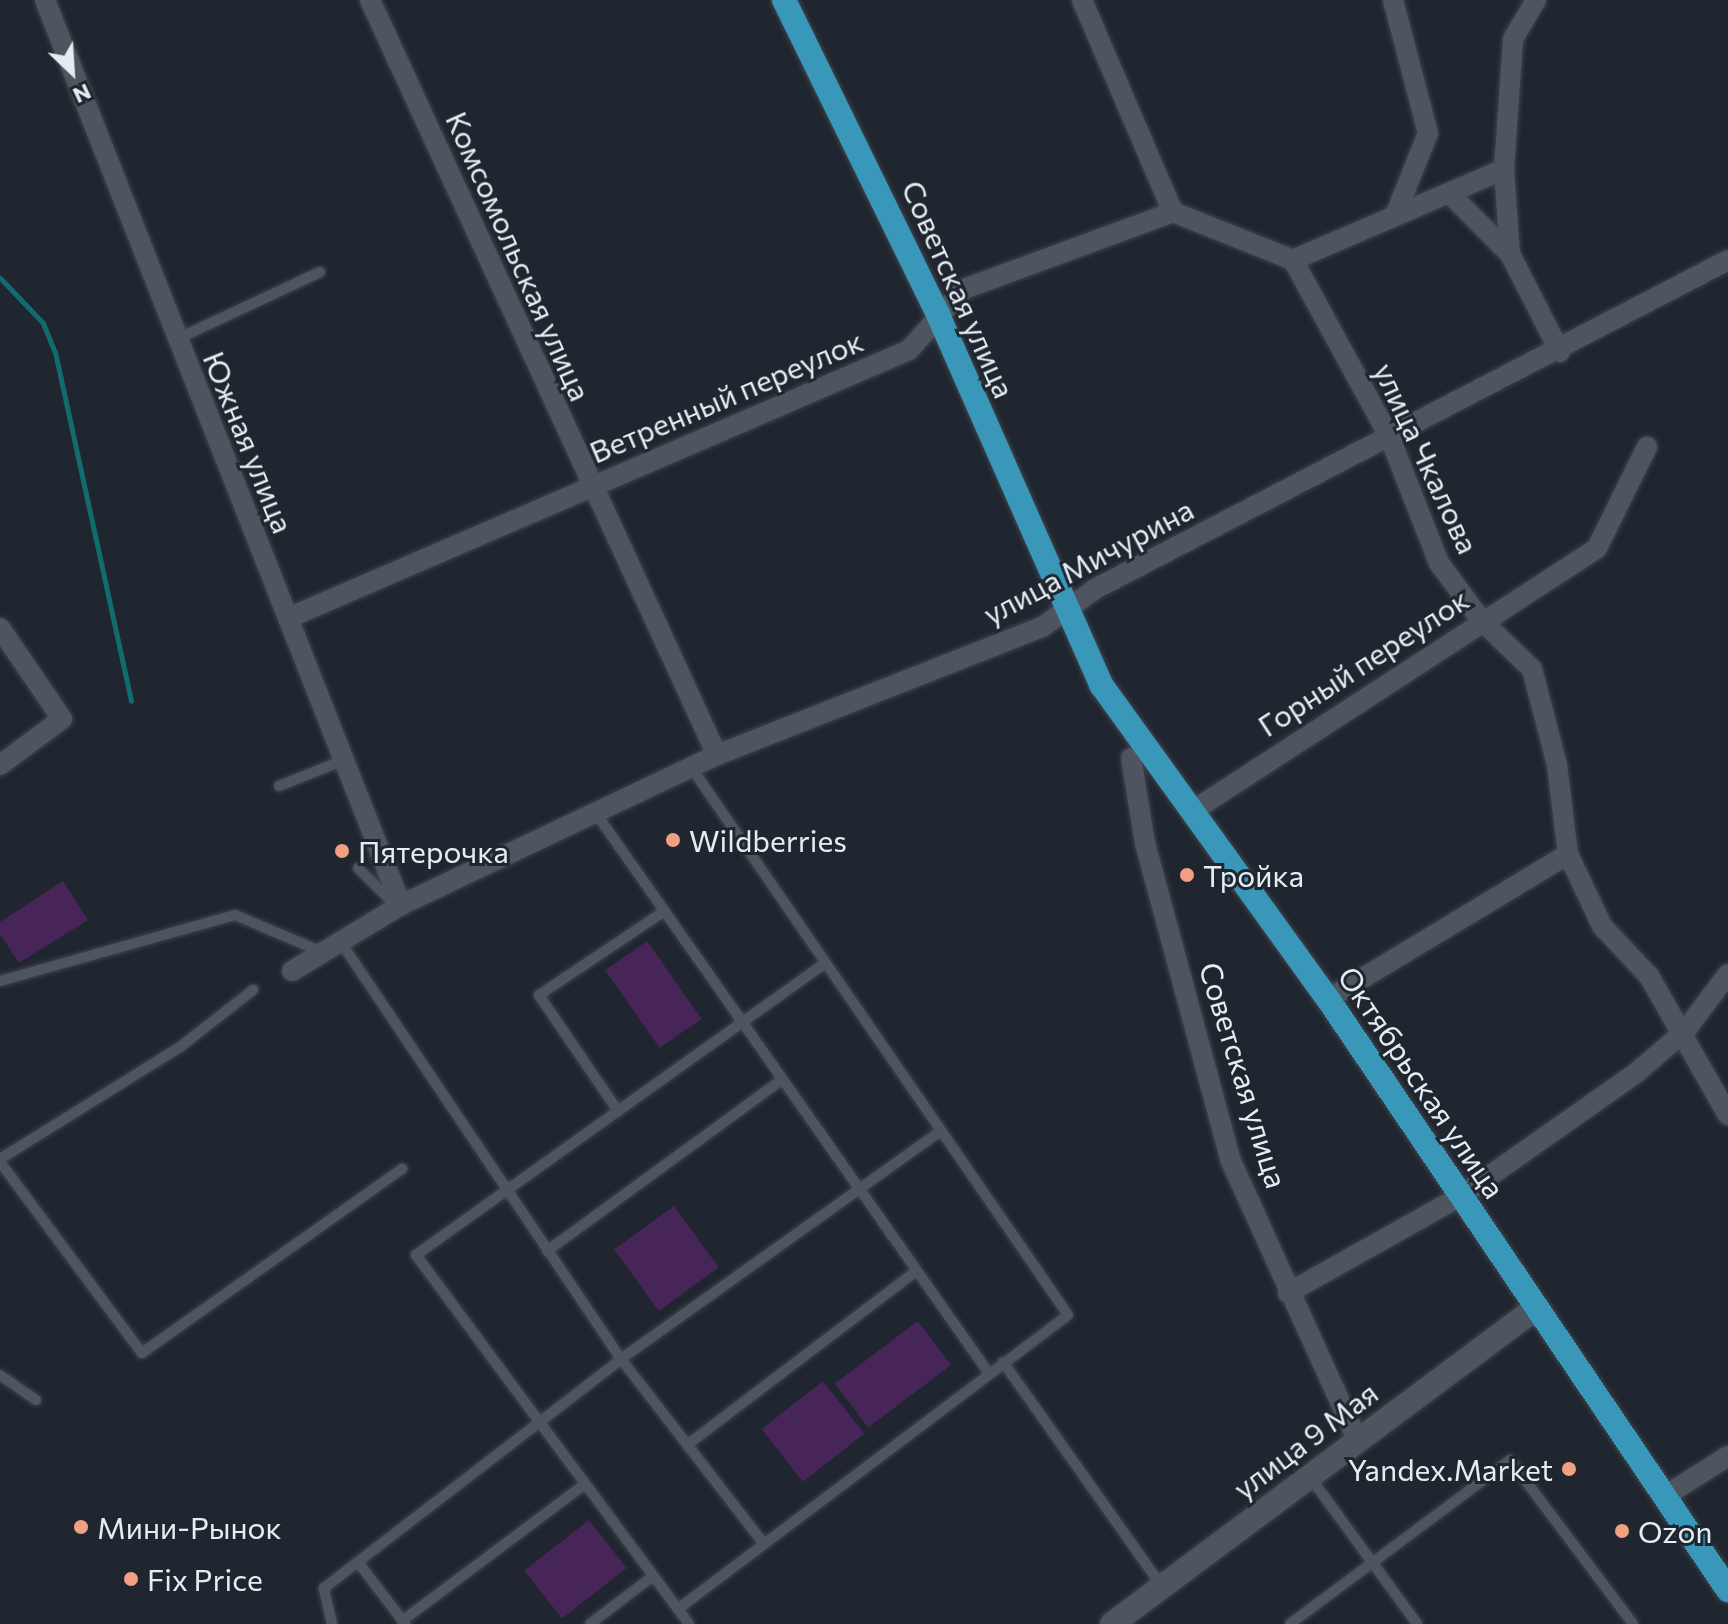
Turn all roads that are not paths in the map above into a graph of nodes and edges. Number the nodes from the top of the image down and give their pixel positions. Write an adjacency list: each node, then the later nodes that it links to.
1 (45, 0): 16 (street, Южная улица)
2 (370, 0): 20 (street, Комсомольская улица)
3 (784, 0): 15 (main road, Советская улица)
4 (1082, 0): 9 (street)
5 (1393, 0): 10 (street)
6 (1536, 0): 7 (street)
7 (1504, 169): 8 (street); 11 (street)
8 (1449, 193): 10 (street); 11 (street)
9 (1173, 212): 12 (street); 15 (street, Ветренный переулок)
10 (1396, 213): 12 (street)
11 (1510, 254): 17 (street)
12 (1293, 260): 18 (street, улица Чкалова)
13 (1728, 260): 17 (street, улица Мичурина)
14 (320, 272): 16 (lane)
15 (939, 317): 20 (street, Ветренный переулок); 21 (main road, Советская улица)
16 (175, 340): 22 (street, Южная улица)
17 (1560, 352): 18 (street, улица Мичурина)
18 (1390, 438): 21 (street, улица Мичурина); 23 (street, улица Чкалова)
19 (1647, 447): 23 (street, Горный переулок)
20 (591, 487): 22 (street, Ветренный переулок); 25 (street, Комсомольская улица)
21 (1066, 609): 25 (street, улица Мичурина); 32 (main road, Октябрьская улица)
22 (288, 618): 27 (street, Южная улица)
23 (1481, 620): 32 (street, Горный переулок); 33 (street, улица Чкалова)
24 (0, 628): 28 (street)
25 (717, 755): 29 (street, улица Мичурина)
26 (1131, 758): 57 (street, Советская улица)
27 (344, 760): 30 (lane); 35 (street, Южная улица)
28 (0, 765)
29 (691, 767): 31 (street, улица Мичурина); 38 (lane)
30 (279, 786)
31 (595, 812): 35 (street, улица Мичурина); 36 (lane)
32 (1191, 812): 43 (main road, Октябрьская улица)
33 (1568, 854): 43 (street); 45 (street, улица Чкалова)
34 (358, 868): 35 (lane)
35 (399, 906): 37 (street, улица Мичурина)
36 (663, 912): 44 (lane); 47 (lane)
37 (331, 947): 39 (street, улица Мичурина); 41 (lane); 53 (lane)
38 (824, 964): 44 (lane); 49 (lane)
39 (292, 971)
40 (1728, 974): 45 (street)
41 (0, 981)
42 (253, 990): 50 (lane)
43 (1328, 999): 54 (main road, Октябрьская улица)
44 (739, 1024): 46 (lane); 47 (lane)
45 (1685, 1031): 48 (street, улица Чкалова); 54 (street)
46 (780, 1081): 52 (lane); 55 (lane)
47 (618, 1111): 53 (lane)
48 (1728, 1115)
49 (938, 1133): 52 (lane); 60 (lane)
50 (0, 1161): 51 (lane)
51 (402, 1169)
52 (856, 1191): 56 (lane); 59 (lane)
53 (506, 1192): 55 (lane); 64 (lane)
54 (1461, 1196): 57 (street); 58 (main road, Октябрьская улица)
55 (547, 1251): 59 (lane)
56 (914, 1273): 61 (lane); 66 (lane)
57 (1288, 1293): 65 (street, Советская улица)
58 (1536, 1308): 65 (main road, улица 9 Мая); 70 (main road, Октябрьская улица)
59 (621, 1359): 64 (lane); 66 (lane)
60 (1003, 1362): 61 (lane); 75 (lane)
61 (988, 1372): 71 (lane)
62 (0, 1375): 63 (lane)
63 (36, 1400)
64 (539, 1421): 69 (lane); 72 (lane)
65 (1358, 1441): 68 (main road, улица 9 Мая)
66 (687, 1445): 71 (lane)
67 (1728, 1456): 70 (street)
68 (1310, 1477): 73 (lane); 75 (main road, улица 9 Мая)
69 (585, 1484): 74 (lane); 78 (lane)
70 (1665, 1496): 76 (main road, Октябрьская улица)
71 (764, 1544): 77 (lane)
72 (358, 1562): 78 (lane); 79 (lane)
73 (1372, 1563): 83 (lane); 84 (lane); 85 (lane)
74 (653, 1576): 77 (lane); 80 (lane)
75 (1162, 1587): 82 (main road, улица 9 Мая)
76 (1728, 1590)
77 (678, 1609): 81 (lane)
78 (403, 1622)
79 (332, 1624)
80 (590, 1624)
81 (689, 1624)
82 (1112, 1624)
83 (1290, 1624)
84 (1417, 1624)
85 (1633, 1624)

